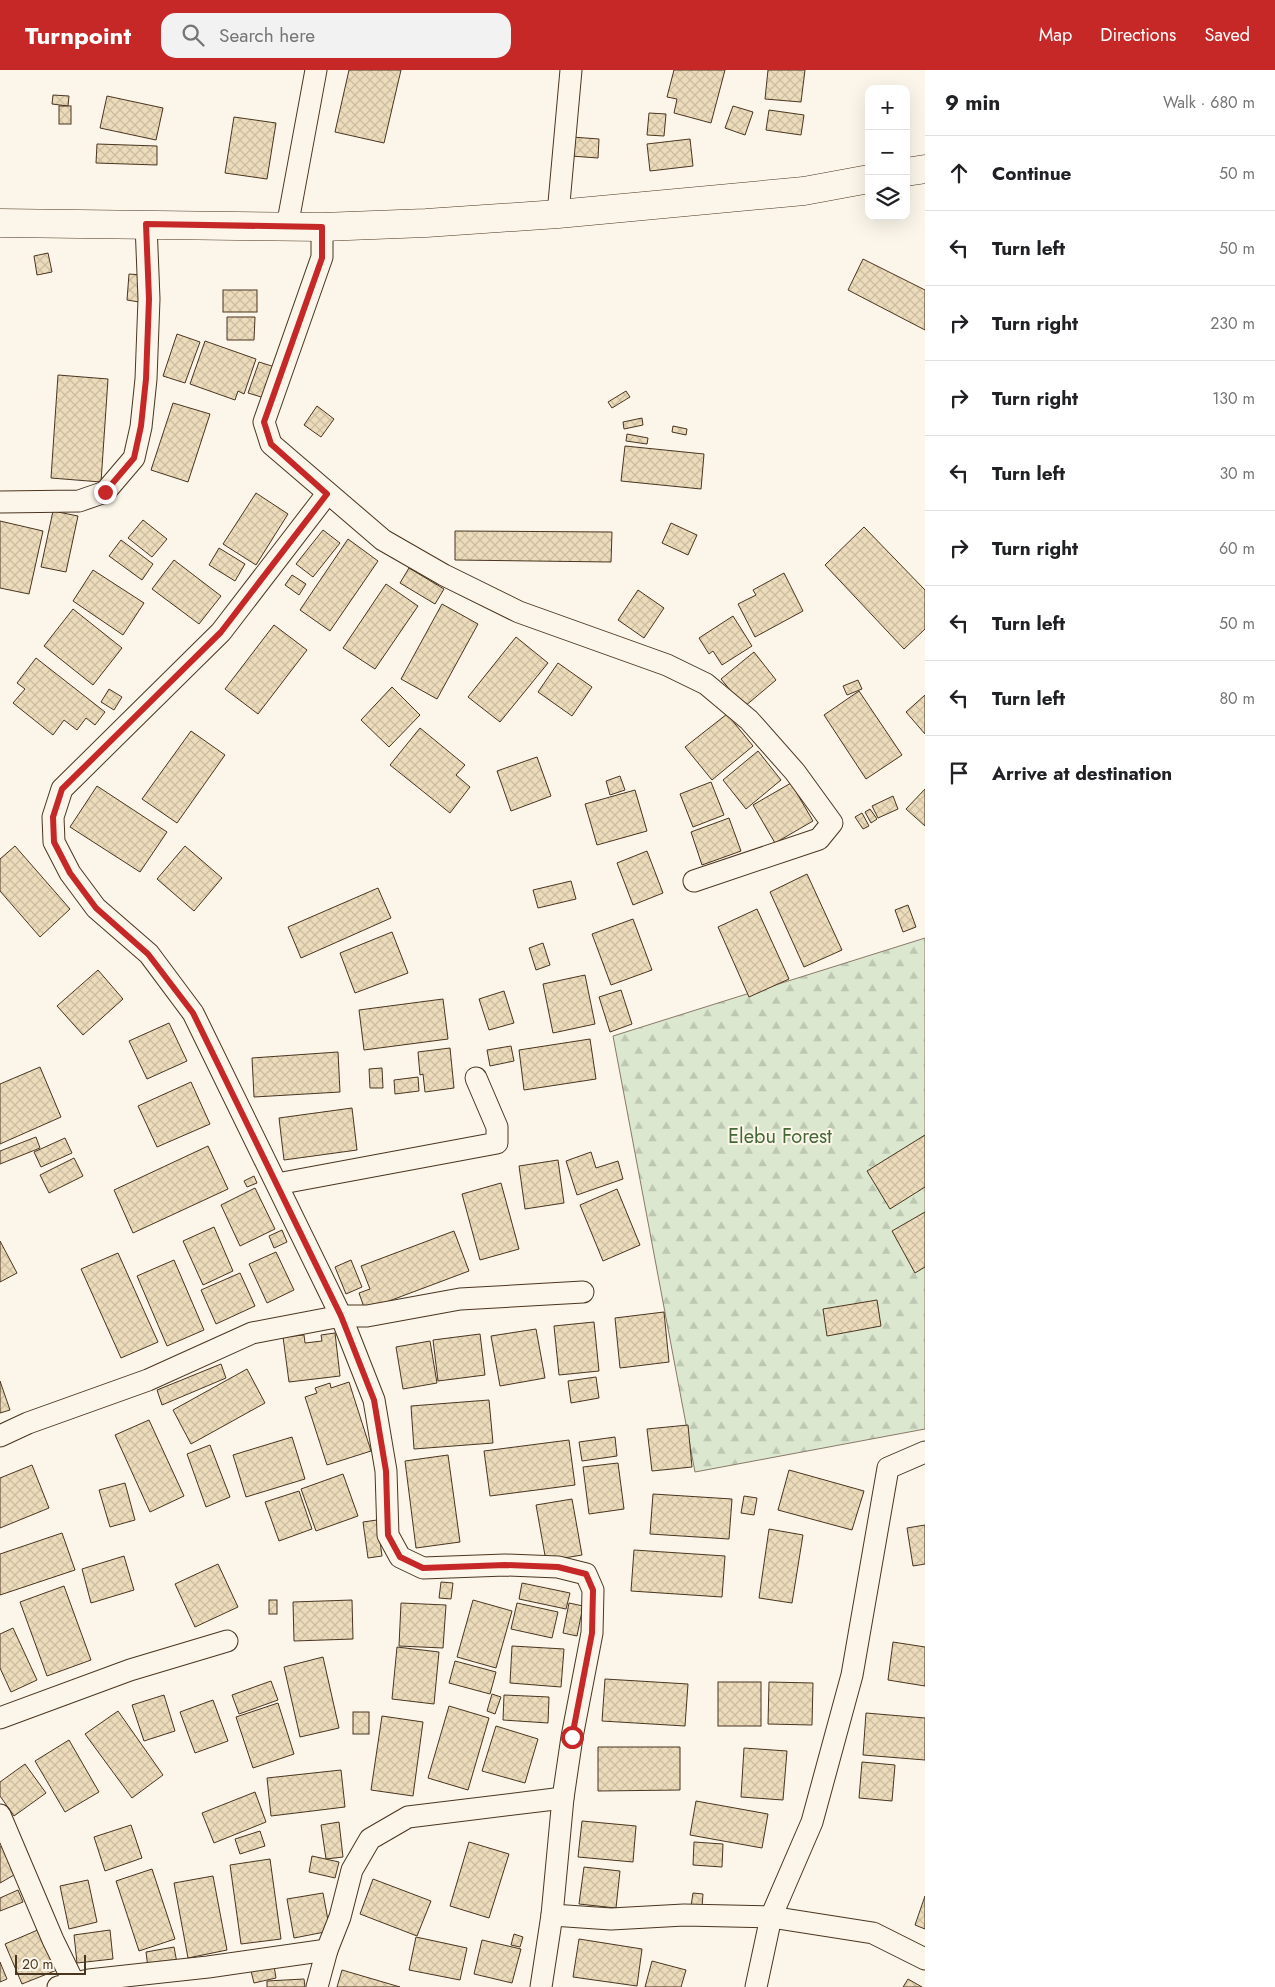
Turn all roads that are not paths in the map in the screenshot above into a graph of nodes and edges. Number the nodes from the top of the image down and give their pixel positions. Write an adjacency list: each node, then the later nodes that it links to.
1 (316, 70): 9 (street)
2 (571, 70): 6 (street)
3 (925, 169): 4 (main road)
4 (910, 171)
5 (865, 180): 6 (main road)
6 (558, 214): 10 (main road)
7 (0, 223): 8 (main road)
8 (146, 224): 9 (main road); 12 (street)
9 (287, 227): 10 (main road)
10 (322, 227): 11 (street)
11 (327, 494): 13 (street); 15 (street)
12 (0, 502)
13 (694, 882)
14 (476, 1078): 15 (street)
15 (277, 1184): 17 (street)
16 (583, 1292): 17 (street)
17 (341, 1316): 18 (street); 22 (street)
18 (0, 1436)
19 (925, 1452): 25 (street)
20 (227, 1641): 21 (street)
21 (0, 1718)
22 (563, 1798): 24 (street); 26 (street)
23 (0, 1815): 28 (street)
24 (552, 1915): 25 (street); 30 (street)
25 (771, 1917): 27 (street); 31 (street)
26 (327, 1950): 28 (street); 29 (street)
27 (925, 1959)
28 (66, 1985)
29 (317, 1987)
30 (541, 1987)
31 (756, 1987)

